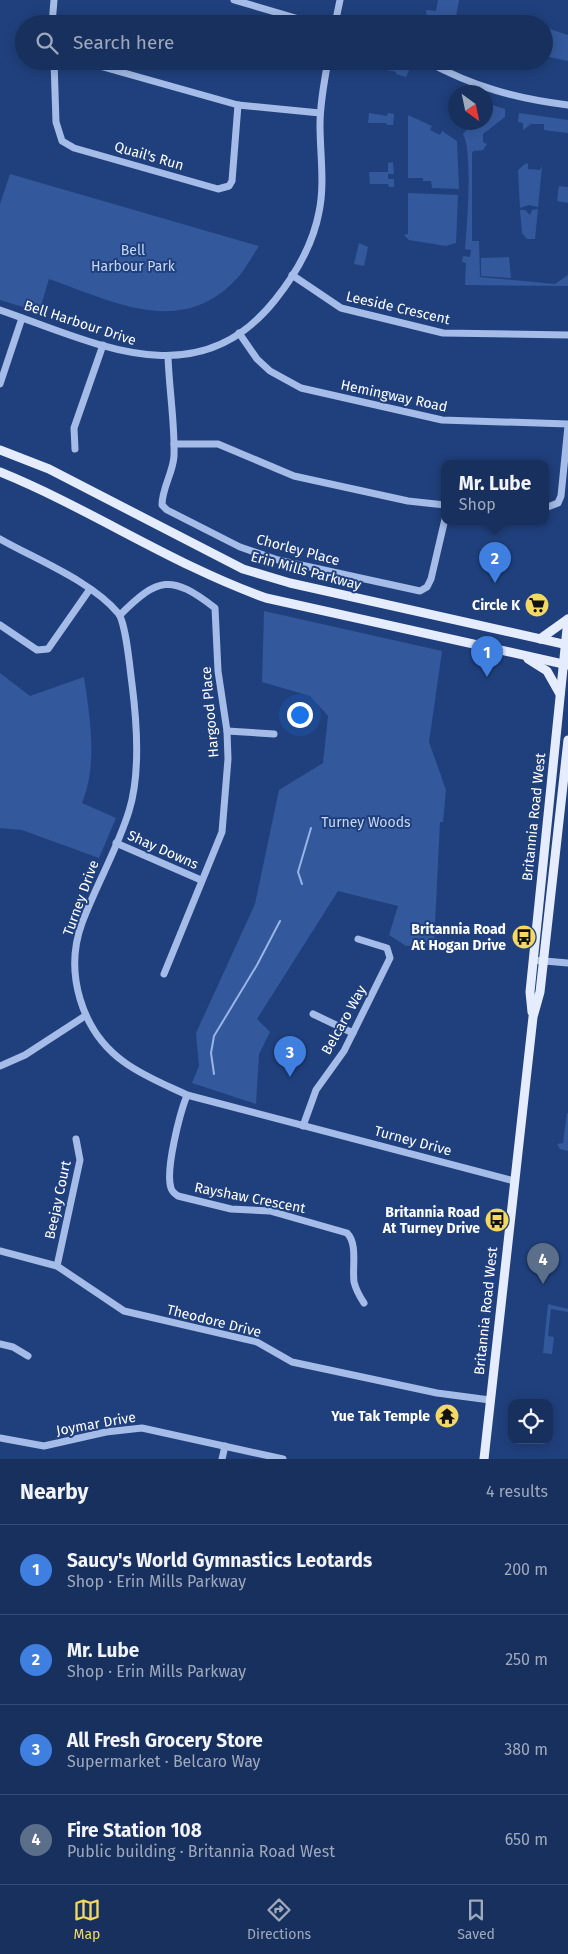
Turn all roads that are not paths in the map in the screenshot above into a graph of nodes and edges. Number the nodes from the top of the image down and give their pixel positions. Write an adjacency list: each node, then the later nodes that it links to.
1 (54, 0): 4 (street)
2 (234, 0): 5 (street)
3 (340, 0): 6 (street)
4 (53, 15)
5 (285, 15)
6 (337, 15)
7 (54, 70): 11 (street, Quail's Run)
8 (114, 70): 11 (street)
9 (327, 70): 13 (street, Bell Harbour Drive)
10 (443, 70): 12 (street)
11 (238, 105): 13 (street)
12 (568, 105)
13 (320, 113): 14 (street, Bell Harbour Drive)
14 (292, 275): 17 (street, Bell Harbour Drive); 18 (street, Leeside Crescent)
15 (0, 310): 16 (street, Bell Harbour Drive)
16 (22, 318): 19 (street, Bell Harbour Drive); 21 (street)
17 (239, 334): 20 (street, Bell Harbour Drive); 22 (street, Hemingway Road)
18 (568, 335)
19 (103, 345): 20 (street, Bell Harbour Drive); 24 (street)
20 (168, 356): 23 (street, Chorley Place)
21 (0, 384)
22 (568, 425): 28 (street)
23 (174, 444): 27 (street); 29 (street, Chorley Place)
24 (75, 449)
25 (0, 450): 35 (main road, Erin Mills Parkway)
26 (0, 472): 37 (main road)
27 (441, 505)
28 (549, 507)
29 (444, 525)
30 (0, 539): 31 (street)
31 (90, 589): 32 (street); 34 (street)
32 (120, 615): 40 (street, Hargood Place); 43 (street, Turney Drive)
33 (568, 619): 35 (main road); 36 (main road, Britannia Road West)
34 (0, 625)
35 (540, 639): 36 (main road, Erin Mills Parkway)
36 (567, 645): 38 (main road, Britannia Road West)
37 (522, 655): 38 (main road); 39 (main road)
38 (566, 664): 39 (main road, Britannia Road West)
39 (560, 694): 46 (main road, Britannia Road West)
40 (227, 731): 41 (street); 44 (street, Hargood Place)
41 (274, 734)
42 (568, 740): 47 (main road, Britannia Road West)
43 (116, 842): 44 (street, Shay Downs); 51 (street, Turney Drive)
44 (201, 880): 49 (street, Hargood Place)
45 (358, 939): 53 (street, Belcaro Way)
46 (533, 960): 47 (street); 52 (main road, Britannia Road West)
47 (544, 961): 48 (street); 52 (main road, Britannia Road West)
48 (568, 963)
49 (164, 974)
50 (313, 1014): 53 (street)
51 (85, 1016): 54 (street); 55 (street, Turney Drive)
52 (532, 1017): 58 (main road, Britannia Road West)
53 (353, 1033): 56 (street, Belcaro Way)
54 (0, 1066)
55 (187, 1095): 56 (street, Turney Drive); 61 (street, Rayshaw Crescent)
56 (303, 1126): 58 (street, Turney Drive)
57 (76, 1139): 60 (street, Beejay Court)
58 (514, 1181): 64 (main road, Britannia Road West)
59 (0, 1251): 60 (street, Theodore Drive)
60 (57, 1266): 64 (street, Theodore Drive)
61 (364, 1304)
62 (0, 1344): 63 (street)
63 (28, 1356)
64 (490, 1400): 67 (main road, Britannia Road West)
65 (0, 1438): 66 (street, Joymar Drive)
66 (225, 1446): 68 (street); 69 (street, Joymar Drive)
67 (485, 1456)
68 (222, 1459)
69 (283, 1459)

